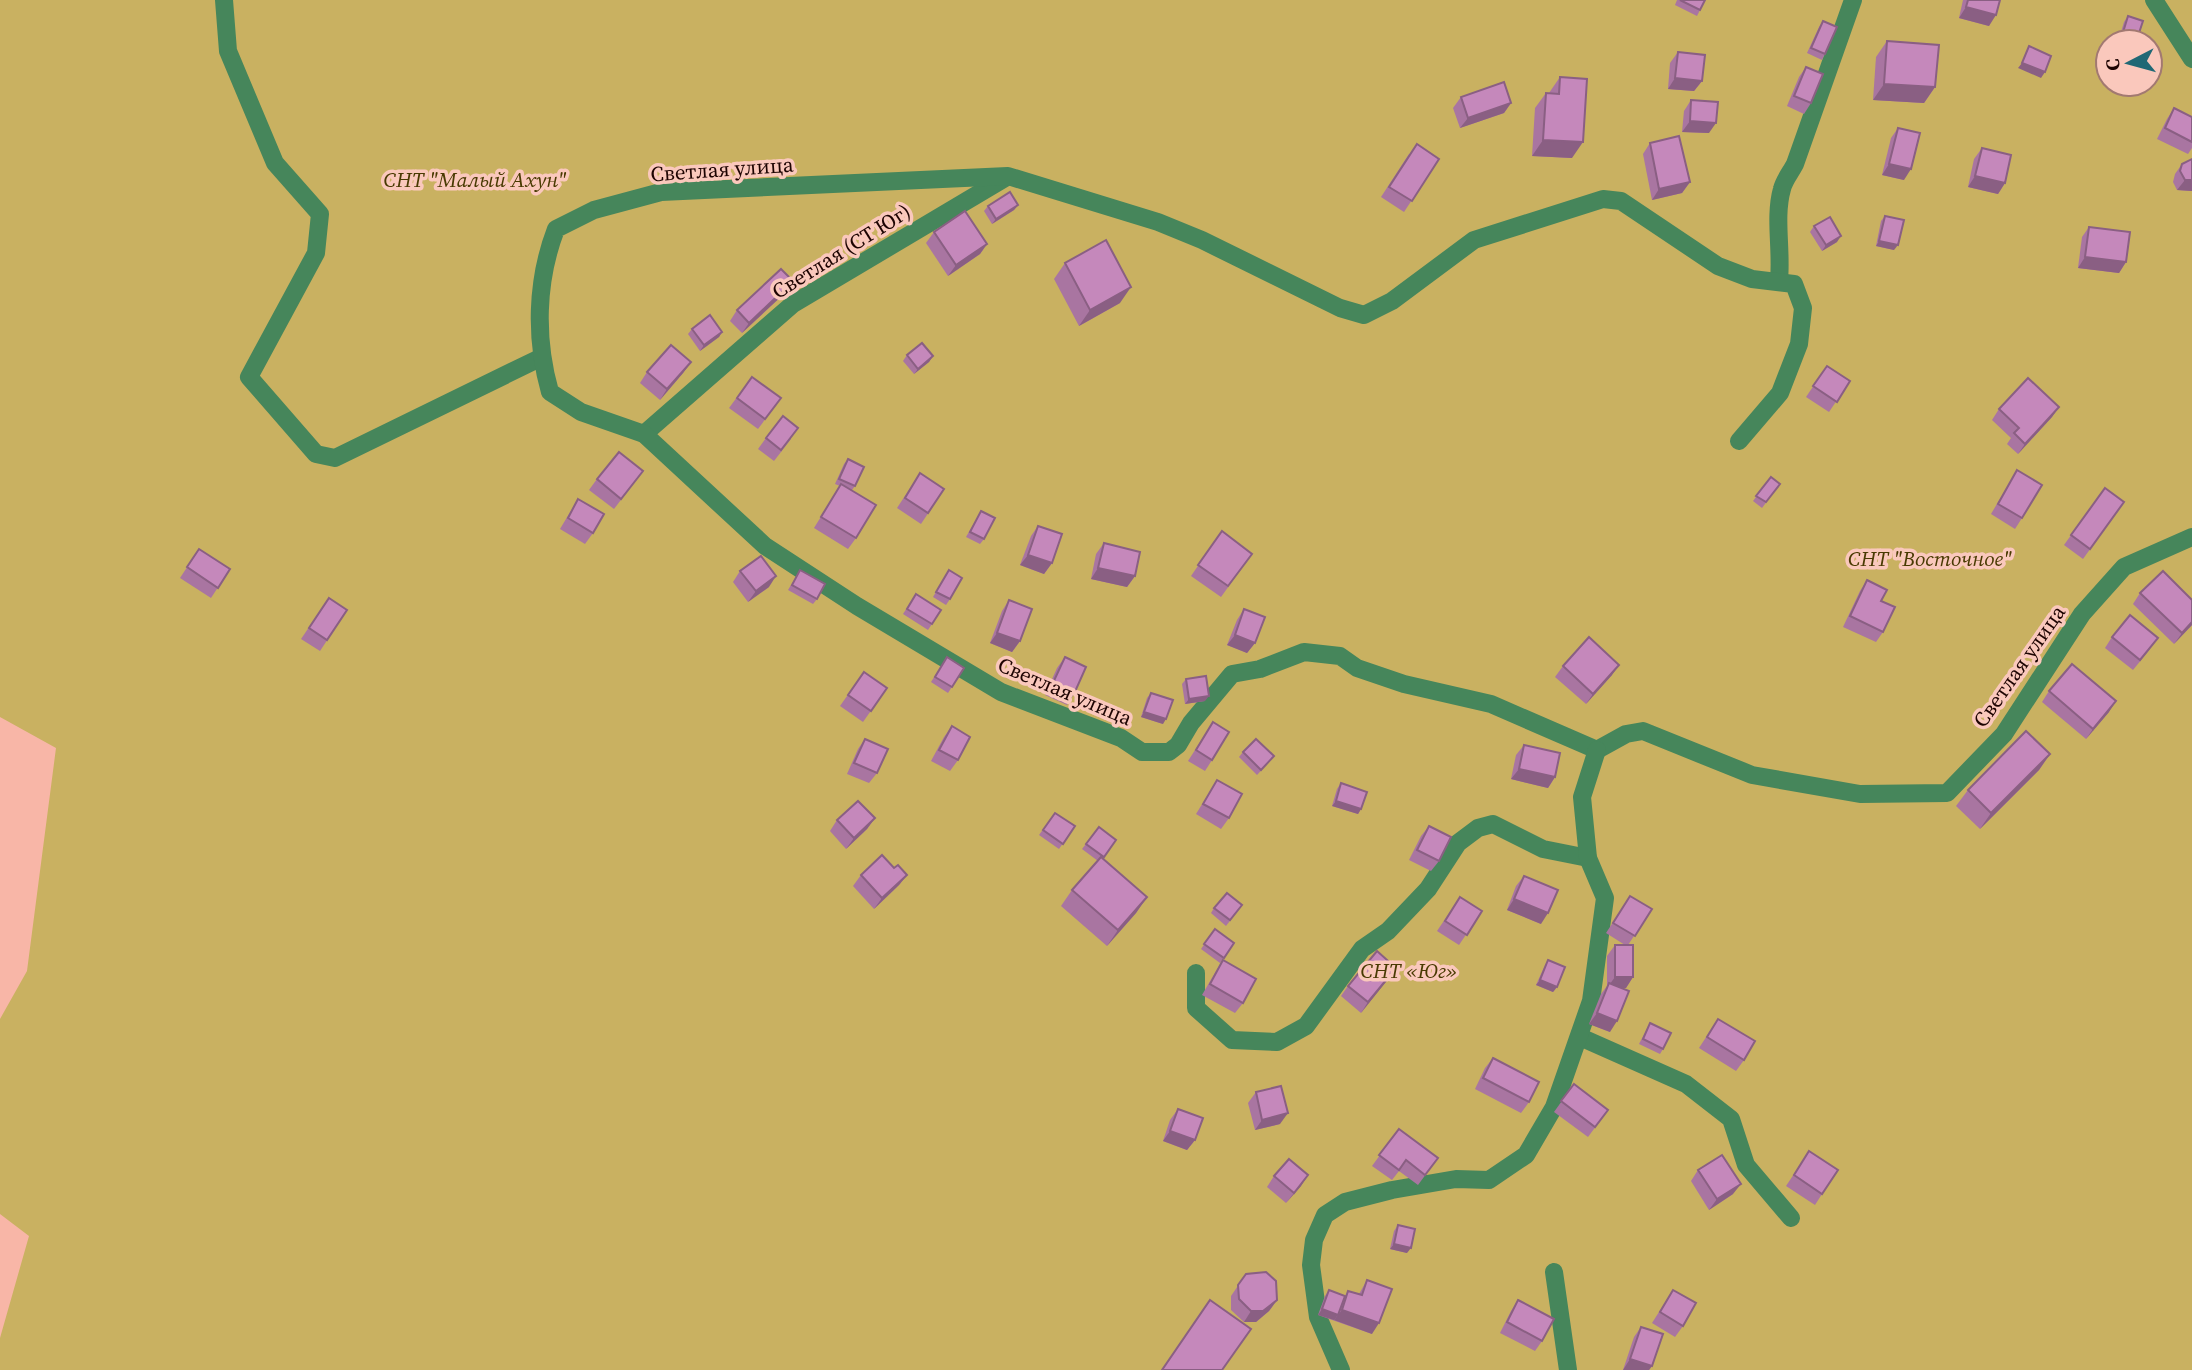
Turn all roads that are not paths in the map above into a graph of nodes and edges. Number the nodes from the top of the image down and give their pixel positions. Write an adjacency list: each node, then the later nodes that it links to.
1 (223, 0): 7 (street)
2 (1853, 0): 6 (street)
3 (2154, 0): 4 (street)
4 (2192, 59)
5 (1008, 176): 6 (street, Светлая улица); 7 (street, Светлая улица); 8 (street, Светлая (СТ Юг))
6 (1779, 280): 9 (street)
7 (540, 358): 8 (street, Светлая улица)
8 (644, 434): 11 (street, Светлая улица)
9 (1740, 441)
10 (2192, 537): 11 (street, Светлая улица)
11 (1597, 750): 12 (street)
12 (1588, 858): 13 (street); 14 (street)
13 (1196, 973)
14 (1580, 1037): 15 (street); 17 (street)
15 (1791, 1219)
16 (1554, 1272): 18 (street)
17 (1340, 1370)
18 (1568, 1370)

